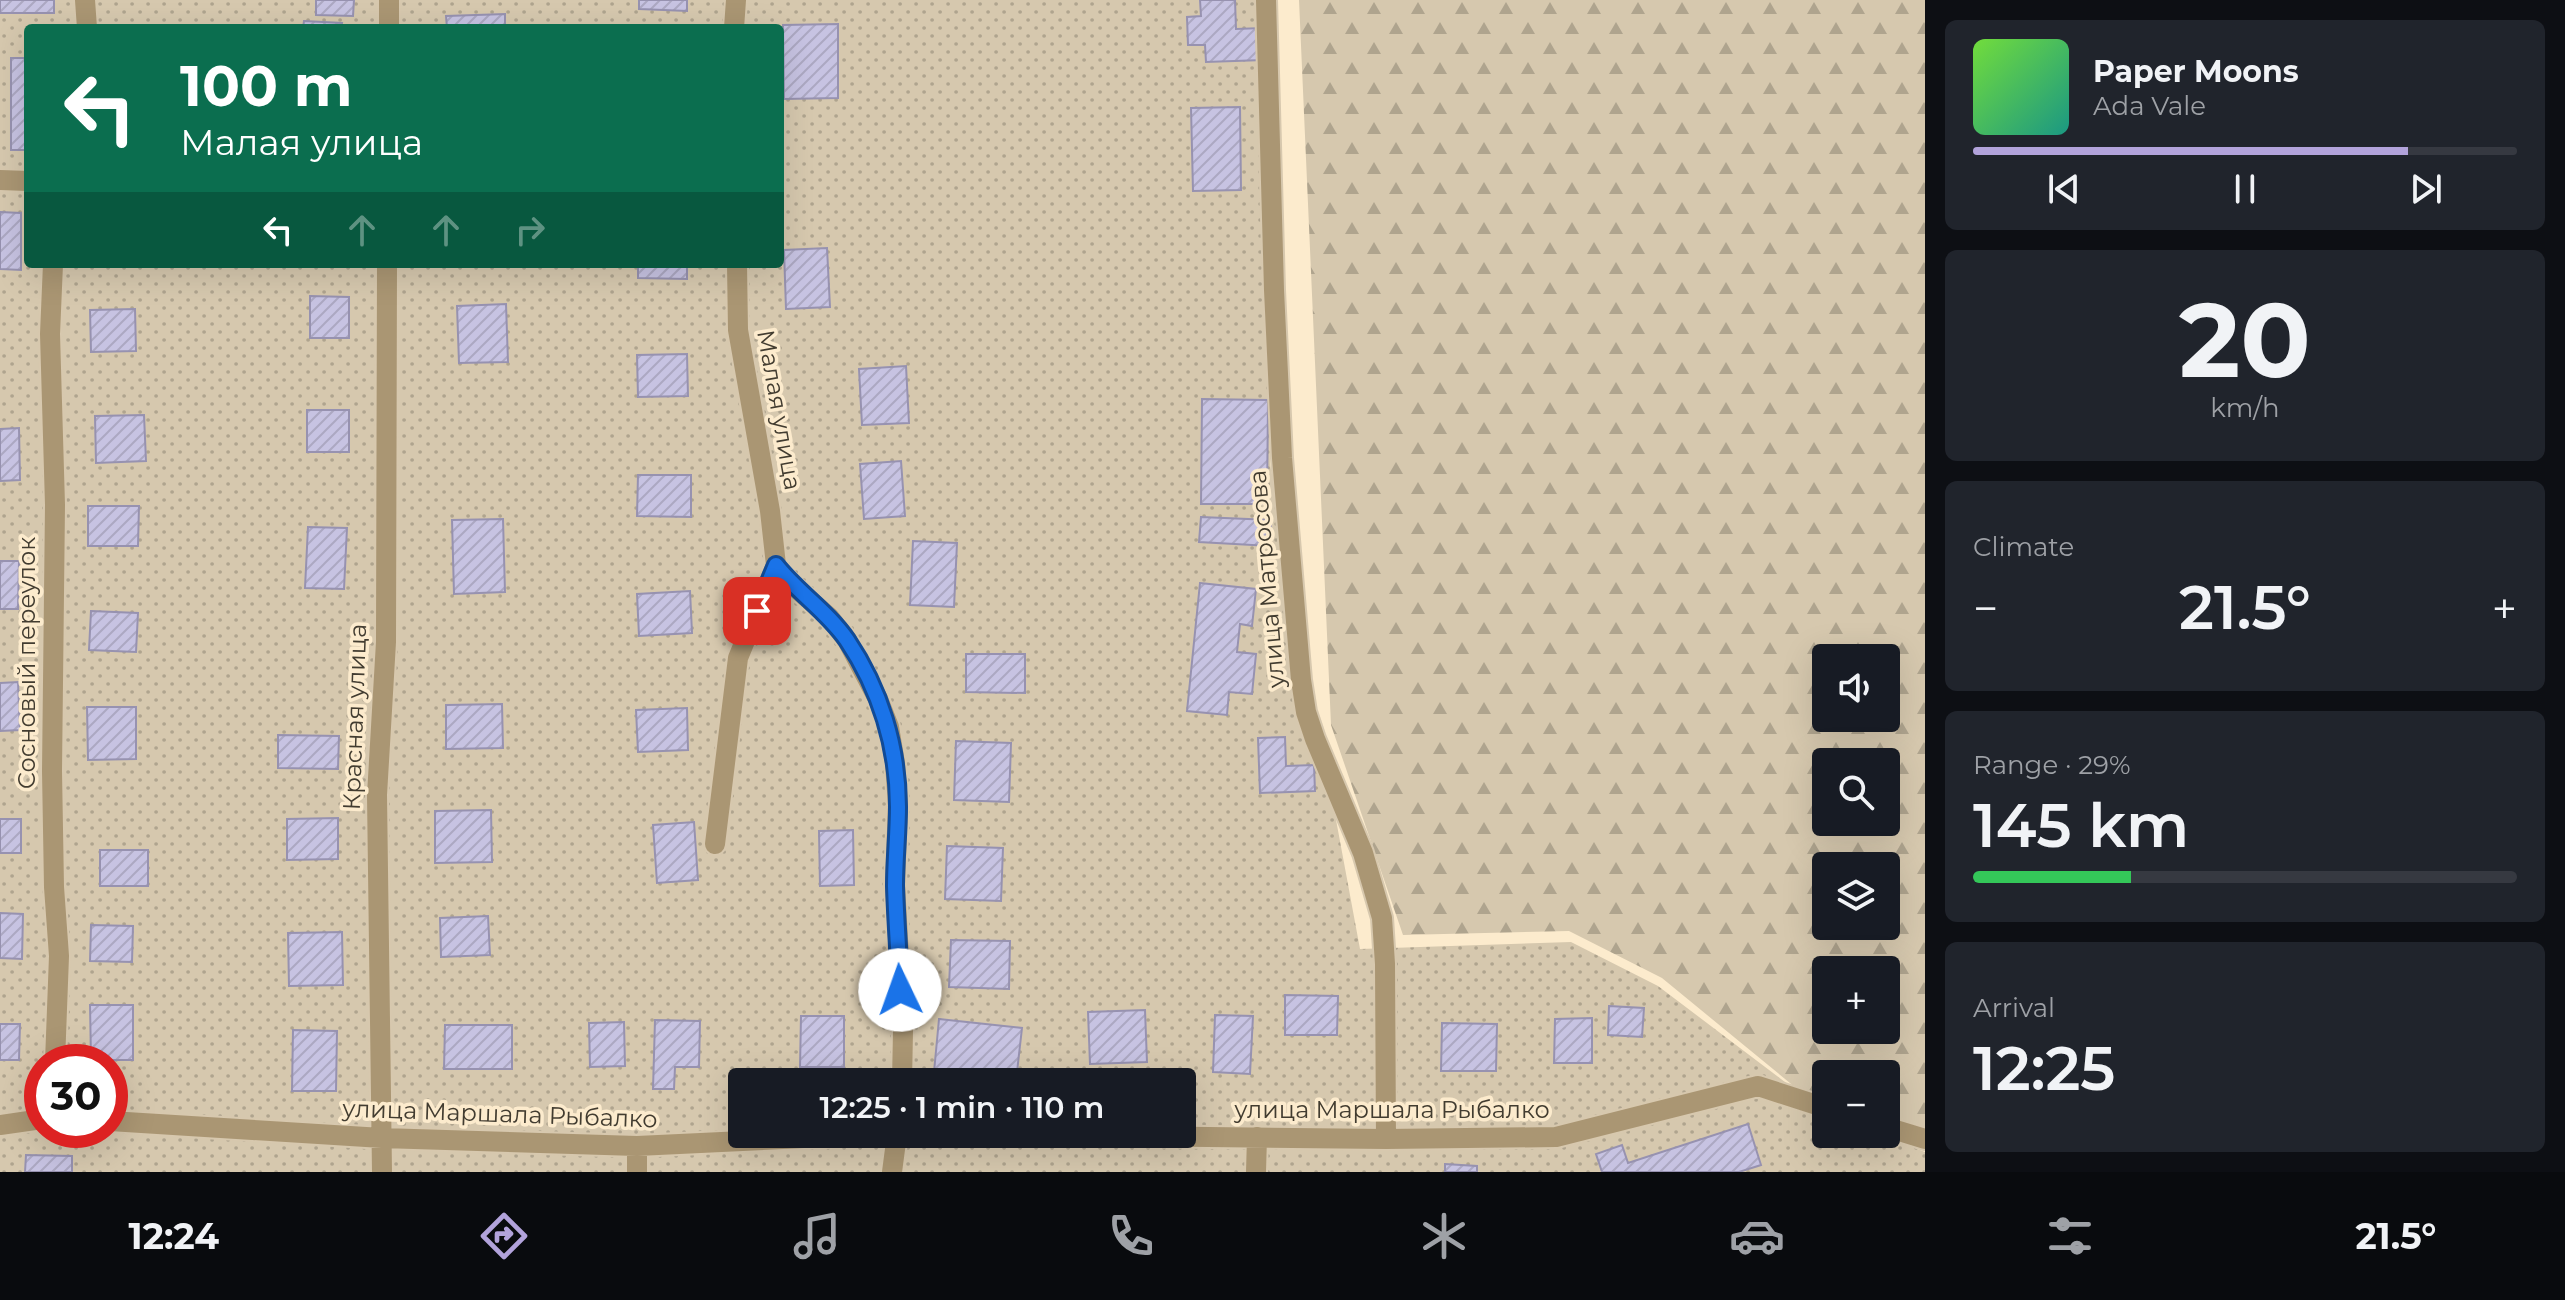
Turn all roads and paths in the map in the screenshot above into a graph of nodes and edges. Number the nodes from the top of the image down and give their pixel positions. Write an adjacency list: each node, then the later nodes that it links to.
1 (85, 0): 5 (street)
2 (389, 0): 6 (street)
3 (736, 0): 7 (street)
4 (1266, 0): 25 (street, улица Матросова)
5 (87, 24)
6 (389, 24)
7 (734, 24)
8 (0, 180): 9 (street)
9 (24, 181)
10 (53, 268): 15 (street, Сосновый переулок)
11 (387, 268): 24 (street, Красная улица)
12 (737, 268): 13 (street, Малая улица)
13 (776, 565): 14 (street, Малая улица); 16 (street)
14 (715, 844)
15 (56, 1044)
16 (902, 1068)
17 (1812, 1103): 25 (street, улица Маршала Рыбалко)
18 (24, 1122): 20 (street)
19 (128, 1122): 24 (street, улица Маршала Рыбалко)
20 (0, 1125)
21 (1900, 1131): 26 (street)
22 (1196, 1136): 23 (street, улица Маршала Рыбалко)
23 (1257, 1137): 25 (street, улица Маршала Рыбалко); 33 (street)
24 (382, 1138): 28 (street, улица Маршала Рыбалко); 30 (street, Красная улица)
25 (1386, 1139)
26 (1925, 1139)
27 (728, 1142): 28 (street, улица Маршала Рыбалко)
28 (637, 1146): 31 (street)
29 (895, 1148): 32 (street)
30 (382, 1172)
31 (637, 1172)
32 (892, 1172)
33 (1256, 1172)

